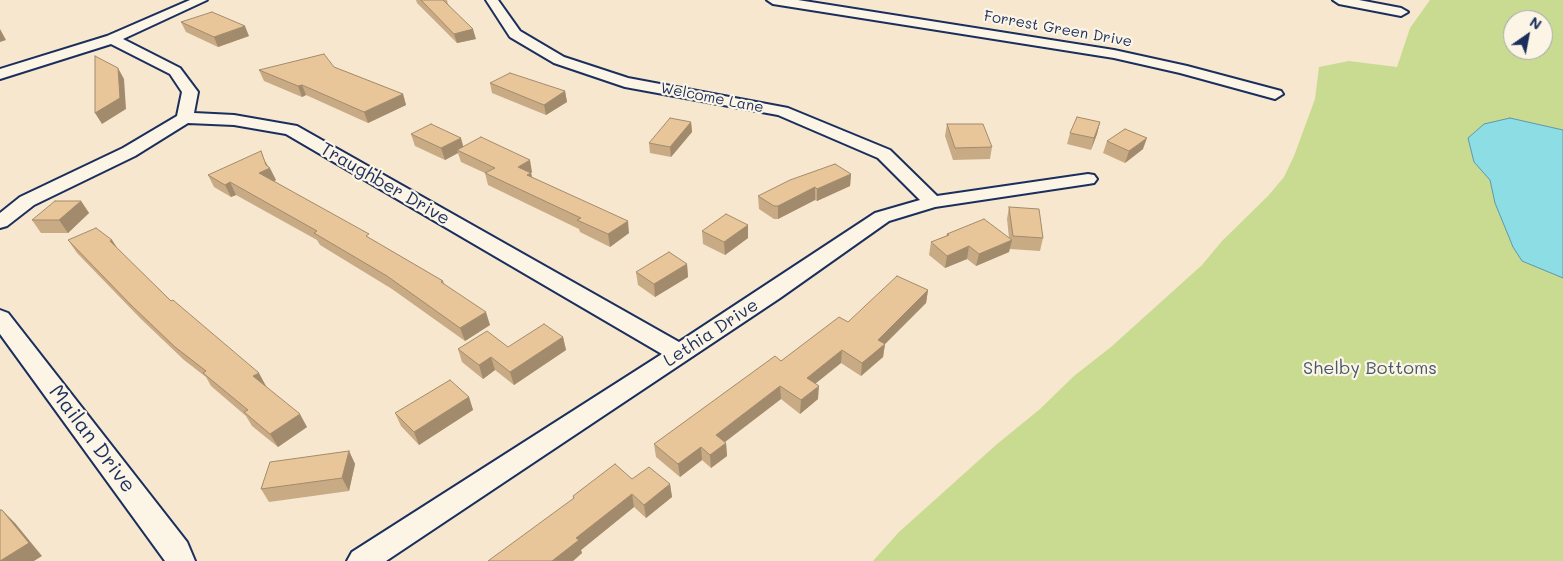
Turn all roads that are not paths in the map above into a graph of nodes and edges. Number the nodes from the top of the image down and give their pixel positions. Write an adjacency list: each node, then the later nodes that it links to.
1 (201, 0): 6 (street)
2 (492, 0): 11 (street, Welcome Lane)
3 (773, 0): 8 (street, Forrest Green Drive)
4 (1339, 0): 5 (street)
5 (1401, 12)
6 (112, 39): 7 (street); 9 (street)
7 (0, 74)
8 (1275, 94)
9 (184, 118): 12 (street); 14 (street, Traughber Drive)
10 (1088, 179): 11 (street, Lethia Drive)
11 (933, 202): 14 (street, Lethia Drive)
12 (0, 222)
13 (0, 318): 15 (street, Mailan Drive)
14 (679, 353): 16 (street, Lethia Drive)
15 (180, 561)
16 (362, 561)

